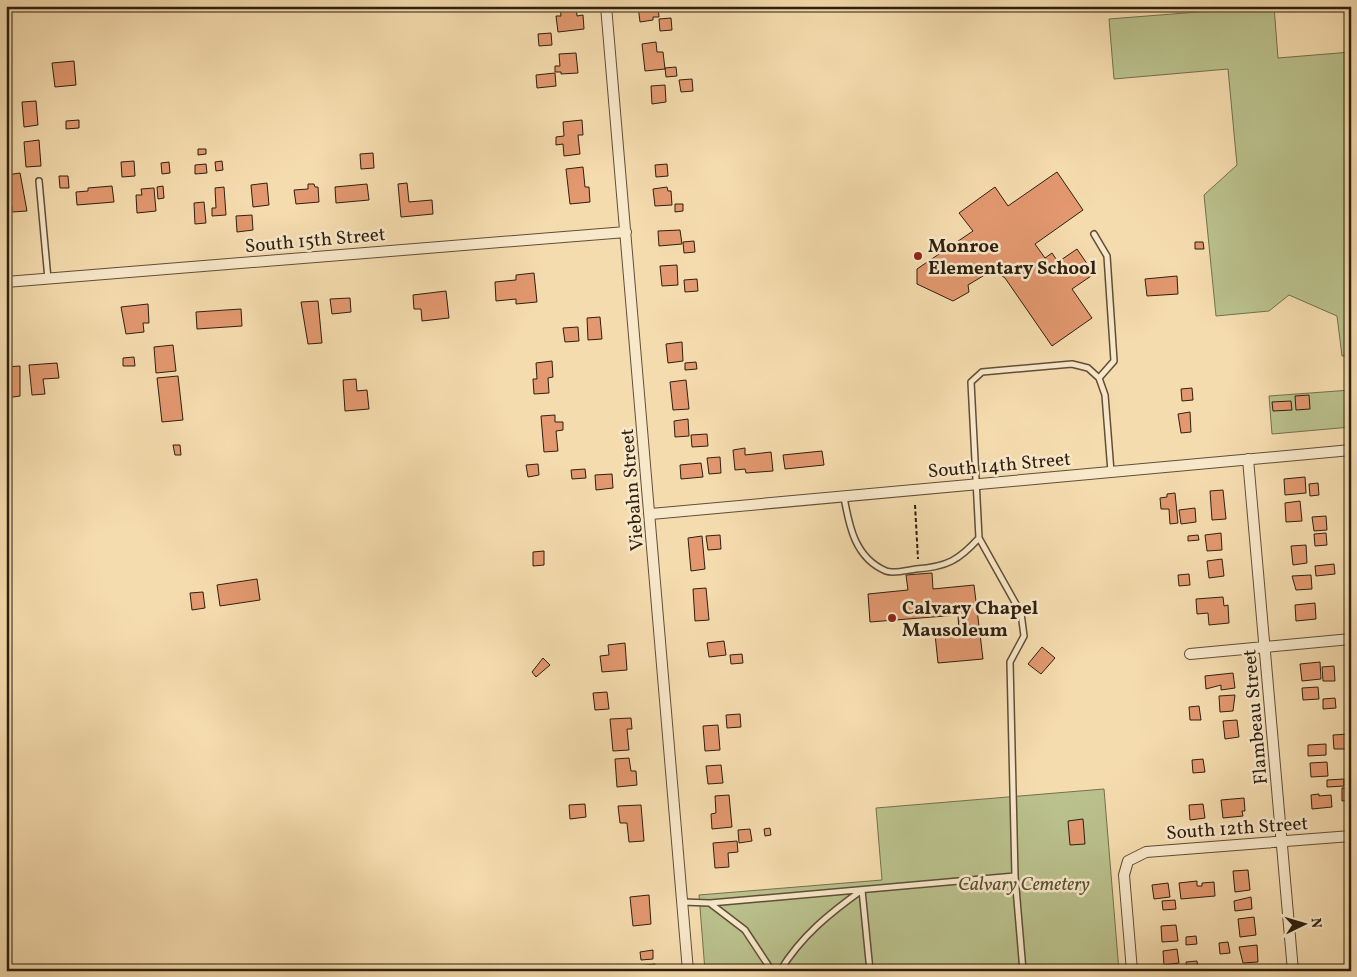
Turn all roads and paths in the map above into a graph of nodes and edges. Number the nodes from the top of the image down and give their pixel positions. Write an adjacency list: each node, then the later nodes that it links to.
1 (606, 6): 3 (street, Viebahn Street)
2 (39, 181): 5 (lane)
3 (626, 232): 5 (street, South 15th Street); 14 (street, Viebahn Street)
4 (1094, 234): 7 (lane)
5 (48, 278): 6 (street, South 15th Street)
6 (6, 282)
7 (1099, 378): 10 (lane); 11 (lane)
8 (1351, 450): 9 (street, South 14th Street)
9 (1248, 459): 10 (street, South 14th Street); 18 (street, Flambeau Street)
10 (1111, 472): 11 (street, South 14th Street)
11 (976, 484): 12 (street, South 14th Street); 15 (lane)
12 (844, 496): 14 (street, South 14th Street); 15 (lane)
13 (915, 505): 16 (path)
14 (650, 514): 24 (street, Viebahn Street)
15 (979, 538): 22 (lane)
16 (918, 559)
17 (1351, 639): 18 (street)
18 (1265, 647): 19 (street); 21 (street, Flambeau Street)
19 (1190, 654)
20 (1351, 836): 21 (street, South 12th Street)
21 (1282, 840): 31 (street, South 12th Street); 32 (street, Flambeau Street)
22 (1015, 876): 23 (lane); 30 (lane)
23 (862, 890): 25 (lane); 28 (lane); 29 (lane)
24 (682, 902): 25 (lane); 26 (street, Viebahn Street)
25 (710, 903): 27 (lane)
26 (688, 971)
27 (772, 971)
28 (780, 971)
29 (870, 971)
30 (1023, 971)
31 (1132, 971)
32 (1293, 971)

